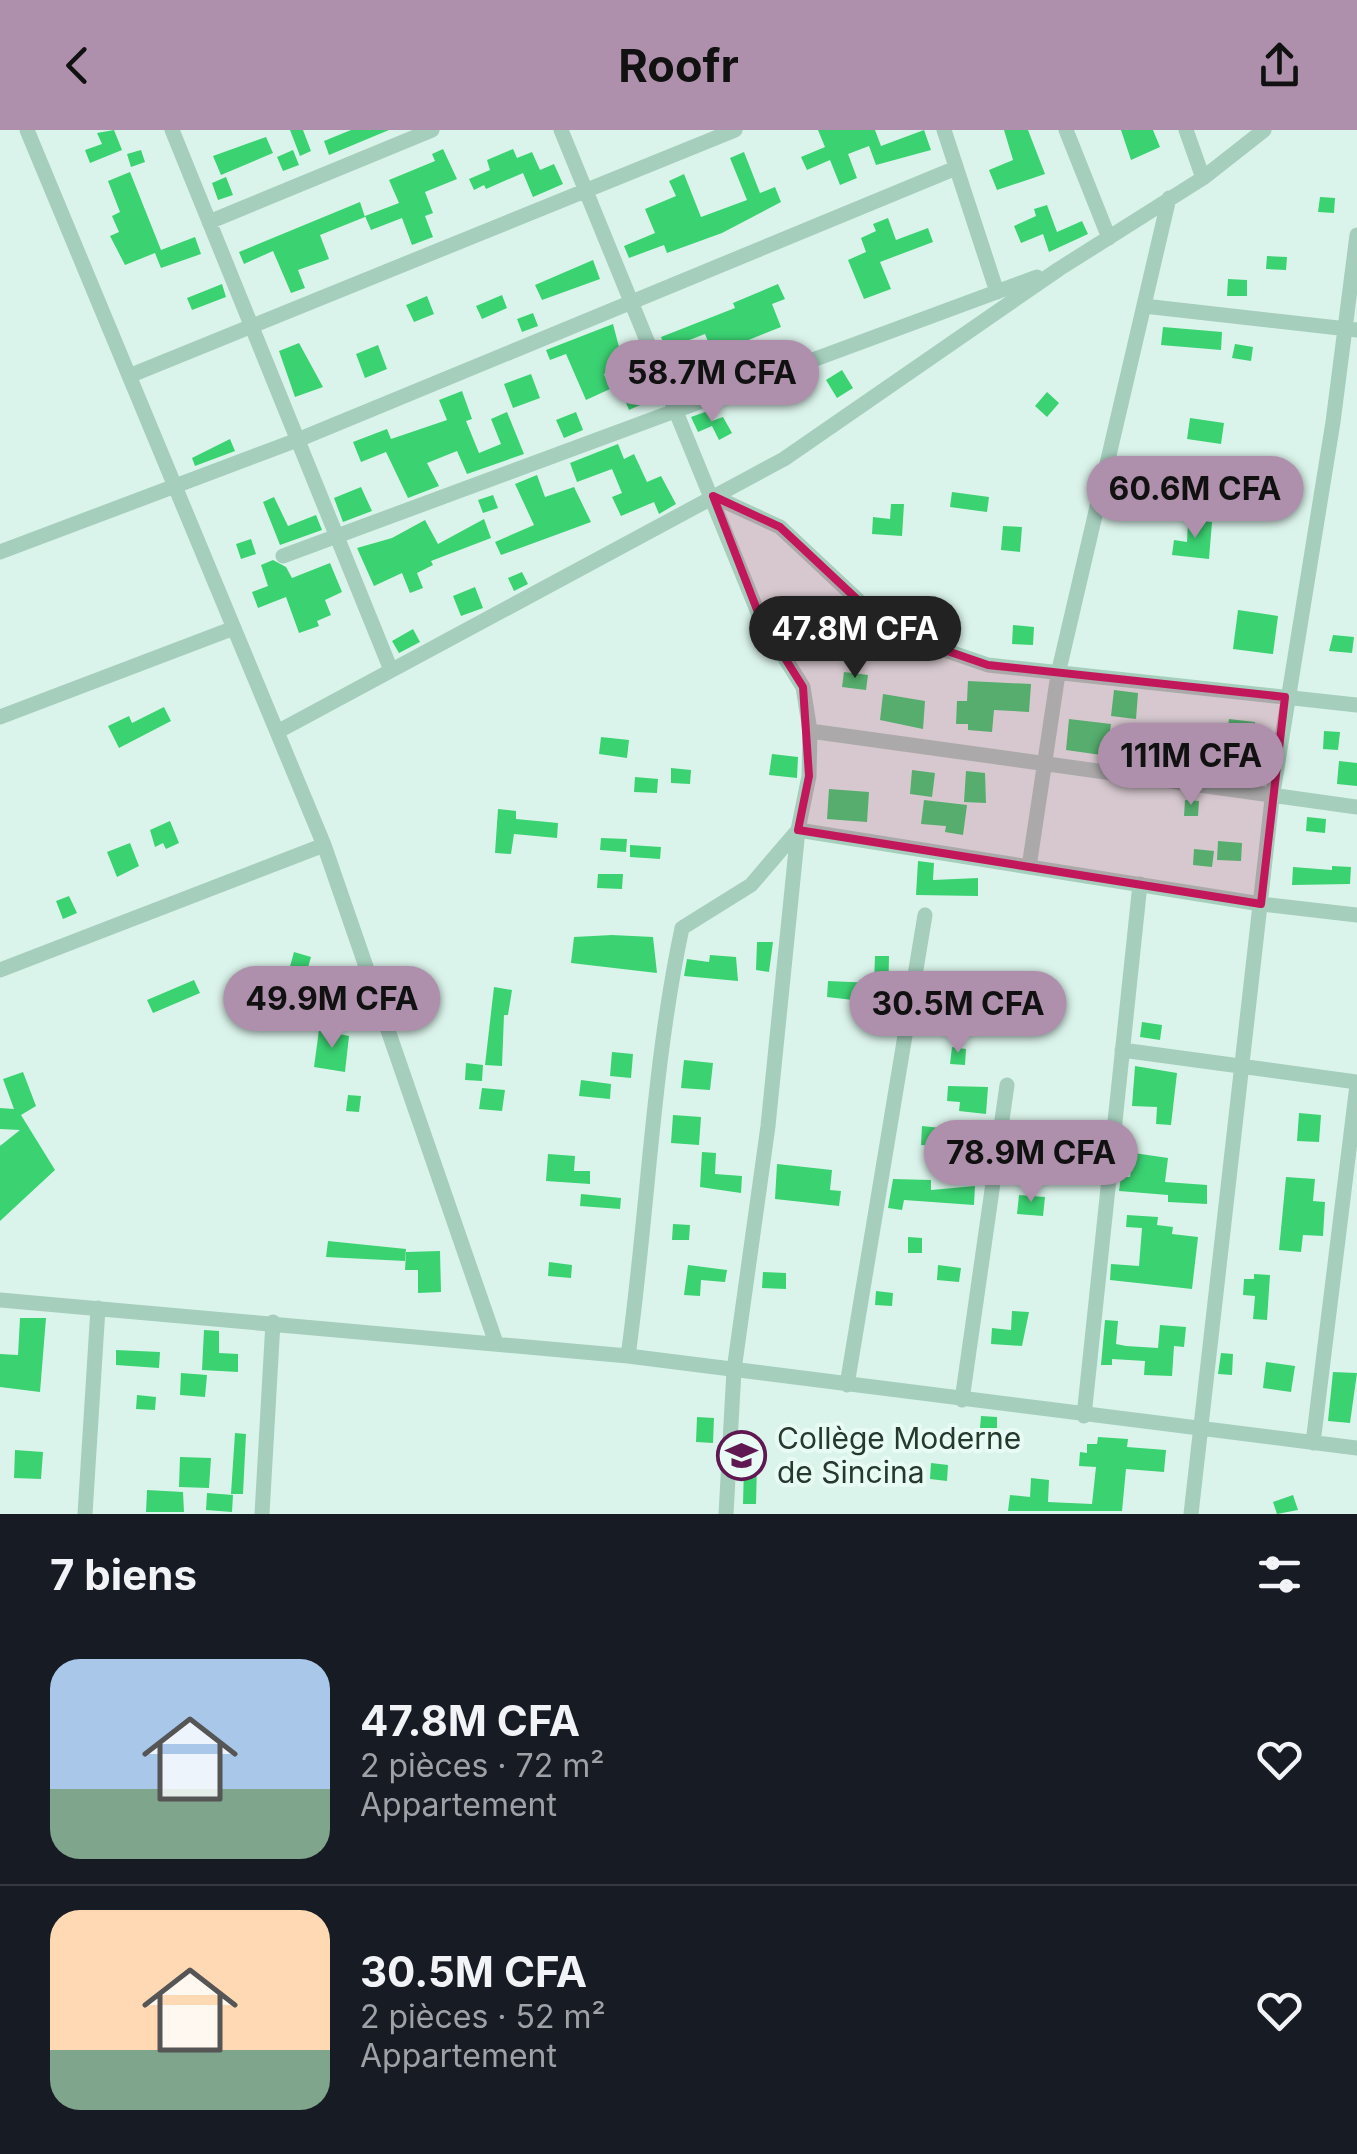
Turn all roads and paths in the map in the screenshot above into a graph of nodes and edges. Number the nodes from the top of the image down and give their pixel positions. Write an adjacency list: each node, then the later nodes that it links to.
1 (28, 130): 23 (street)
2 (172, 130): 14 (street)
3 (430, 130): 14 (street)
4 (561, 130): 12 (street)
5 (735, 130): 12 (street)
6 (944, 130): 10 (street)
7 (1066, 130): 16 (street)
8 (1186, 130): 11 (street)
9 (1264, 130): 11 (street)
10 (956, 168): 18 (street); 19 (street)
11 (1203, 178): 13 (street)
12 (586, 190): 19 (street); 21 (street)
13 (1169, 198): 16 (street); 20 (street)
14 (209, 222): 21 (street)
15 (1357, 235): 22 (street)
16 (1109, 238): 17 (street)
17 (1060, 269): 18 (street); 27 (street)
18 (997, 292): 24 (street)
19 (632, 302): 24 (street); 25 (street)
20 (1144, 306): 22 (street); 33 (street)
21 (253, 325): 23 (street); 25 (street)
22 (1351, 329): 34 (street)
23 (129, 376): 26 (street)
24 (677, 410): 27 (street); 28 (street)
25 (300, 439): 26 (street); 28 (street)
26 (175, 486): 29 (street); 31 (street)
27 (712, 496): 32 (street); 33 (street); 38 (street)
28 (337, 537): 30 (street); 32 (street)
29 (0, 552)
30 (283, 556)
31 (234, 628): 36 (street); 37 (street)
32 (391, 670): 37 (street)
33 (1058, 674): 34 (street); 39 (street)
34 (1285, 697): 35 (street); 40 (street)
35 (1357, 705)
36 (0, 717)
37 (277, 732): 43 (street)
38 (810, 732): 39 (street); 42 (street)
39 (1044, 766): 40 (street); 44 (street)
40 (1272, 798): 41 (street); 46 (street)
41 (1357, 807)
42 (798, 830): 44 (street); 58 (street); 59 (street)
43 (324, 846): 49 (street); 57 (street)
44 (1028, 867): 45 (street)
45 (1140, 884): 46 (street); 50 (street)
46 (1261, 904): 47 (street); 51 (street)
47 (1357, 915)
48 (925, 916): 60 (street)
49 (0, 970)
50 (1122, 1050): 51 (street); 62 (street)
51 (1240, 1066): 52 (street); 63 (street)
52 (1357, 1084): 64 (street)
53 (1007, 1085): 61 (street)
54 (0, 1300): 55 (street)
55 (98, 1308): 56 (street); 66 (street)
56 (273, 1322): 57 (street); 67 (street)
57 (496, 1343): 58 (street)
58 (628, 1356): 59 (street)
59 (734, 1370): 60 (street); 68 (street)
60 (847, 1385): 61 (street)
61 (962, 1400): 62 (street)
62 (1084, 1416): 63 (street)
63 (1200, 1429): 64 (street); 69 (street)
64 (1313, 1443): 65 (street)
65 (1357, 1448)
66 (84, 1514)
67 (262, 1514)
68 (726, 1514)
69 (1191, 1514)

